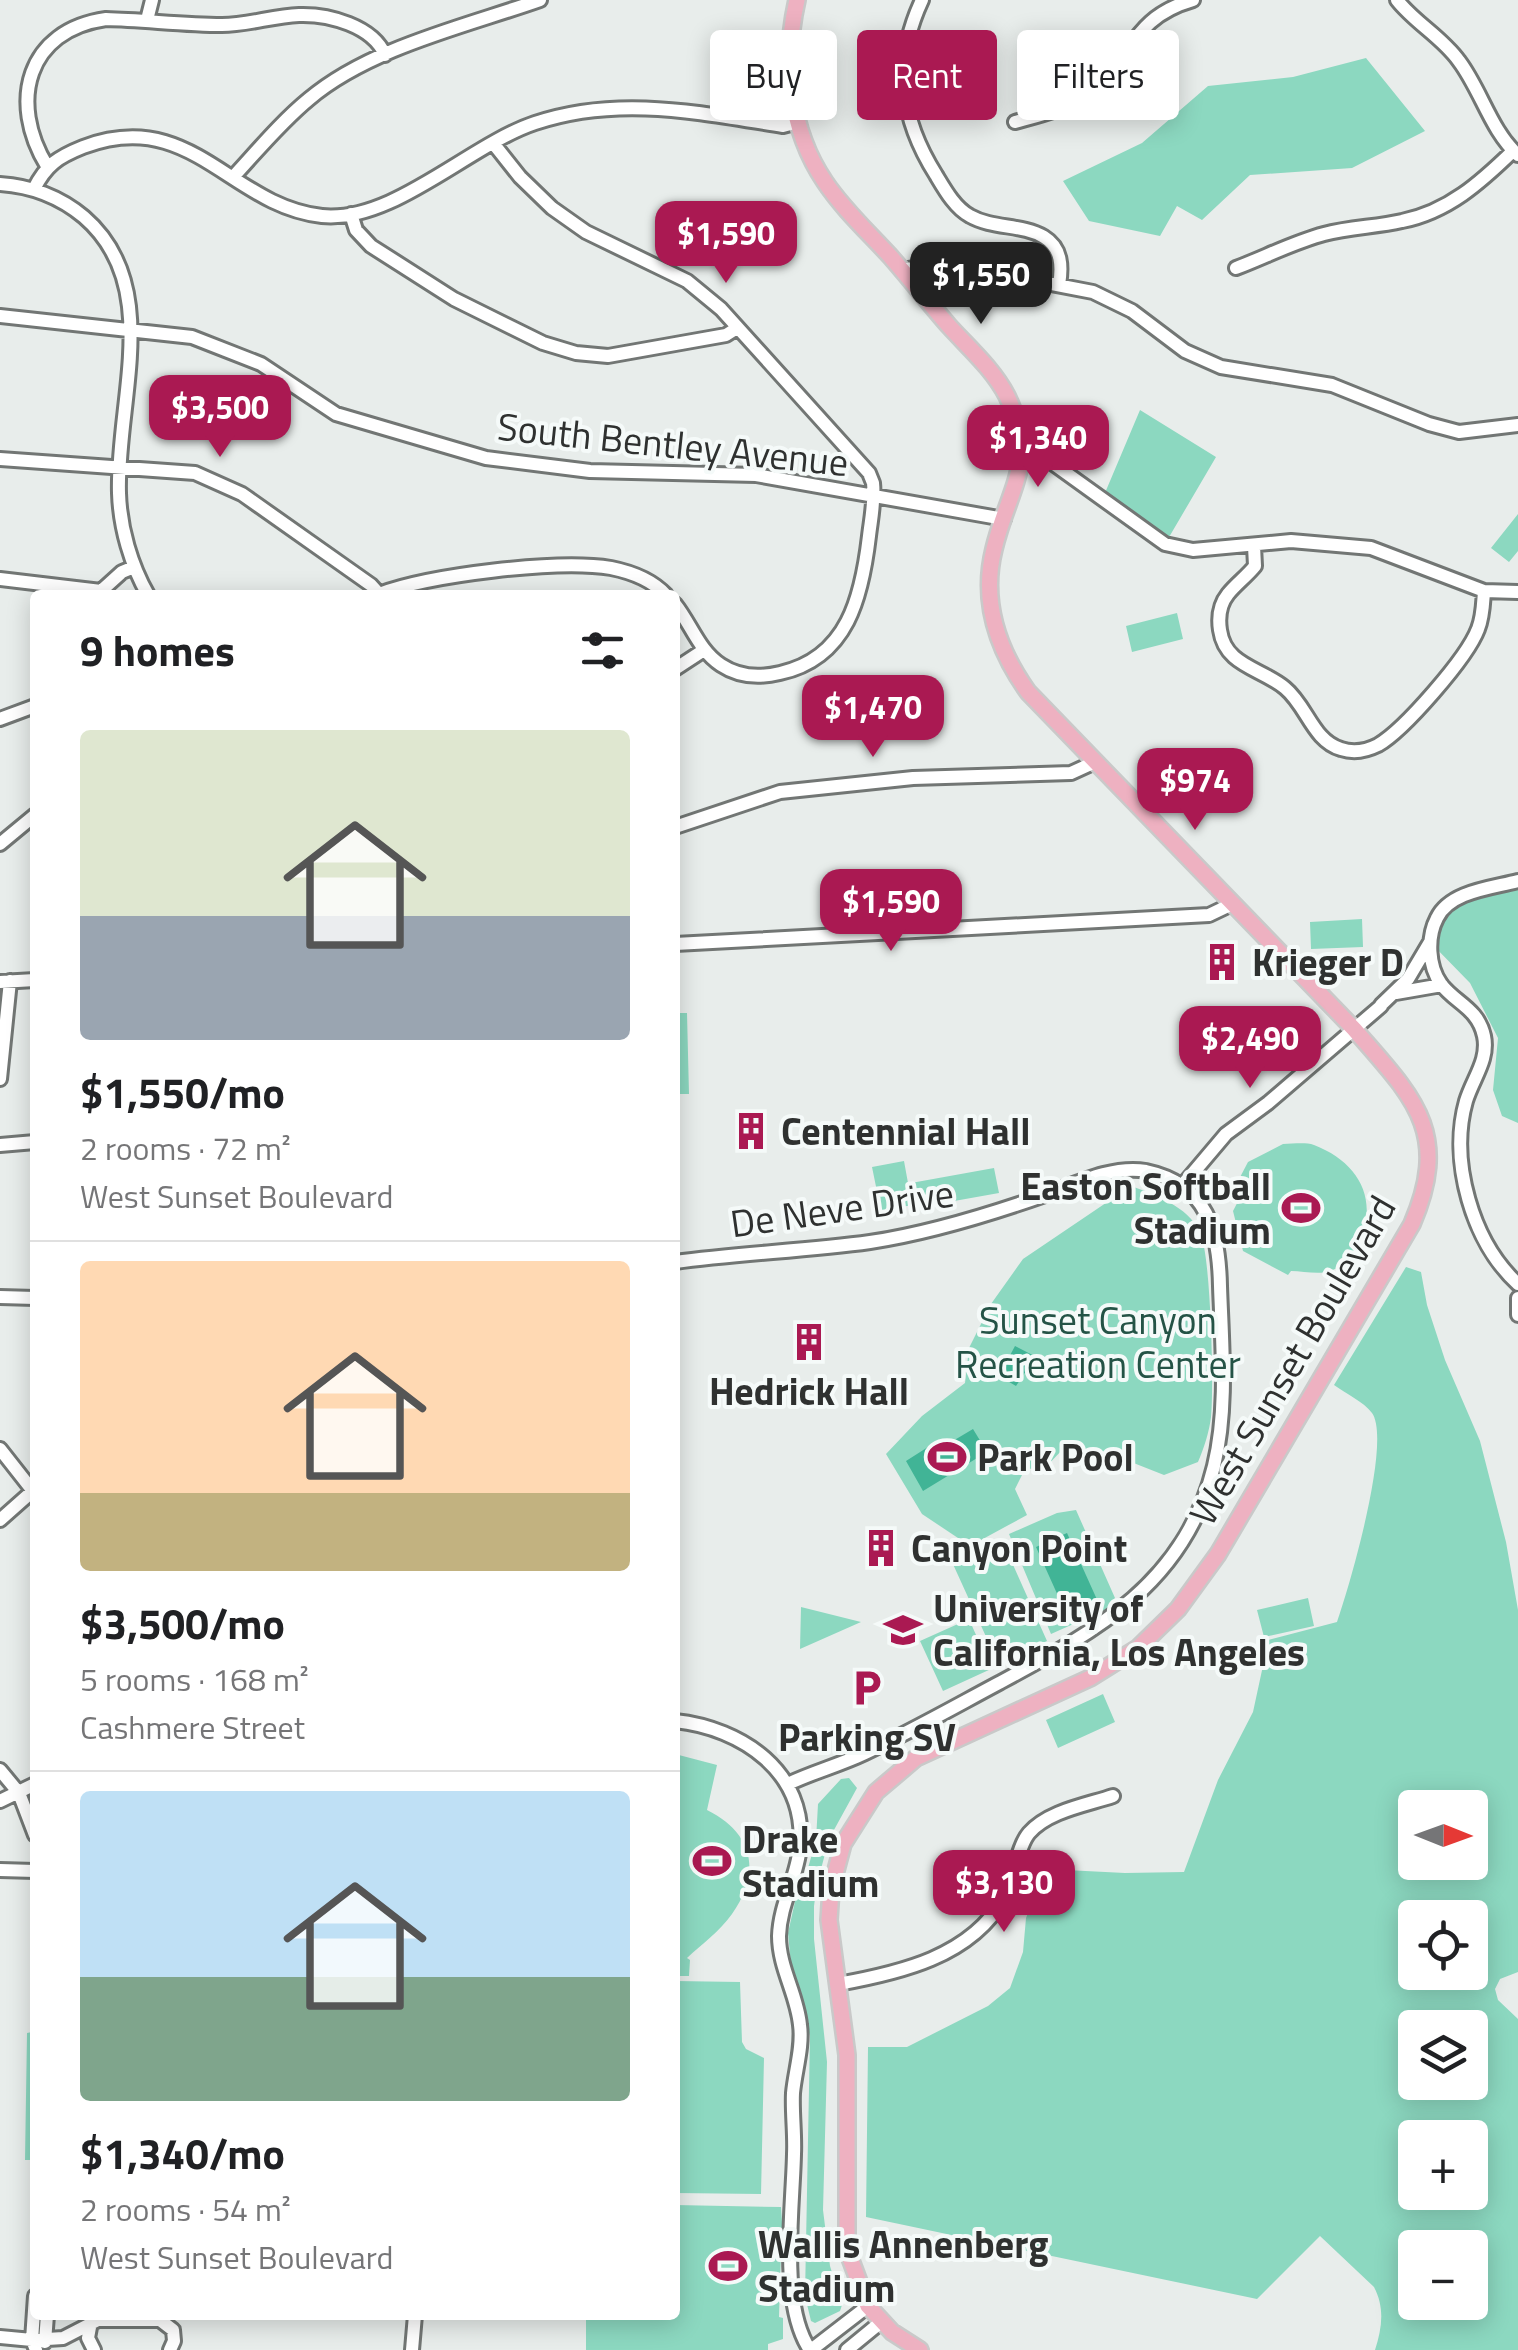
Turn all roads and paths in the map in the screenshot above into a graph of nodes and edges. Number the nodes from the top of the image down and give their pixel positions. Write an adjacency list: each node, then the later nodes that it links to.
1 (152, 0): 7 (street)
2 (540, 0): 8 (street)
3 (798, 0): 9 (main road, West Sunset Boulevard)
4 (922, 0): 20 (street)
5 (1193, 0): 10 (street)
6 (1397, 0): 12 (street)
7 (147, 20): 8 (street); 13 (street)
8 (385, 55): 14 (street)
9 (798, 122): 11 (street); 19 (main road, West Sunset Boulevard)
10 (1015, 122)
11 (493, 143): 17 (street); 22 (street)
12 (1516, 153): 18 (street)
13 (46, 166): 14 (street); 16 (street)
14 (234, 176): 17 (street)
15 (0, 184): 16 (street)
16 (34, 189): 23 (street)
17 (352, 214): 22 (street)
18 (1236, 268)
19 (902, 270): 20 (street); 25 (main road, West Sunset Boulevard)
20 (1059, 285): 24 (street)
21 (0, 316): 23 (street, South Bentley Avenue)
22 (738, 328): 28 (street)
23 (131, 329): 27 (street); 28 (street, South Bentley Avenue)
24 (1518, 425)
25 (1021, 448): 29 (main road, West Sunset Boulevard); 30 (street)
26 (0, 459): 27 (street)
27 (120, 466): 31 (street); 36 (street)
28 (874, 494): 29 (street, South Bentley Avenue); 42 (street)
29 (1004, 519): 46 (main road, West Sunset Boulevard)
30 (1254, 546): 39 (street); 39 (street)
31 (134, 567): 34 (street); 35 (street)
32 (0, 580): 33 (street)
33 (77, 590)
34 (103, 590)
35 (146, 590)
36 (375, 590)
37 (404, 590): 38 (street)
38 (658, 590)
39 (1484, 591): 40 (street)
40 (1518, 592)
41 (680, 612): 42 (street)
42 (704, 650): 43 (street)
43 (680, 666)
44 (30, 708): 45 (street)
45 (0, 719)
46 (1094, 762): 48 (street); 51 (main road, West Sunset Boulevard)
47 (30, 819): 49 (street)
48 (680, 825)
49 (0, 844)
50 (1518, 881): 52 (street)
51 (1232, 904): 53 (street); 58 (main road, West Sunset Boulevard)
52 (1430, 942): 56 (street); 57 (street)
53 (680, 944)
54 (30, 980): 55 (street)
55 (5, 982): 59 (street)
56 (1442, 985): 57 (street); 64 (street)
57 (1396, 994): 58 (street)
58 (1354, 1029): 62 (street); 83 (main road, West Sunset Boulevard)
59 (0, 1079)
60 (30, 1142): 61 (street)
61 (0, 1145)
62 (1182, 1186): 63 (street, De Neve Drive); 75 (street)
63 (680, 1261)
64 (1518, 1284)
65 (0, 1297): 66 (street)
66 (30, 1298)
67 (1518, 1298): 68 (street)
68 (1518, 1315)
69 (0, 1449): 70 (street)
70 (30, 1485)
71 (30, 1494): 72 (street)
72 (0, 1520)
73 (680, 1721): 75 (street)
74 (0, 1770): 77 (street)
75 (788, 1784): 95 (street)
76 (30, 1787): 77 (street)
77 (19, 1793): 79 (street); 80 (street)
78 (1113, 1796): 83 (street)
79 (0, 1801)
80 (30, 1823)
81 (0, 1870): 82 (street)
82 (30, 1871)
83 (838, 1984): 84 (main road, West Sunset Boulevard)
84 (868, 2306): 89 (main road, West Sunset Boulevard); 95 (street)
85 (37, 2320): 91 (street)
86 (46, 2320): 91 (street)
87 (415, 2320): 94 (street)
88 (92, 2322): 91 (street); 92 (street); 93 (street)
89 (881, 2322): 96 (street); 97 (main road, West Sunset Boulevard)
90 (0, 2336): 91 (street)
91 (39, 2345)
92 (94, 2350)
93 (170, 2350)
94 (412, 2350)
95 (810, 2350)
96 (847, 2350)
97 (920, 2350)

